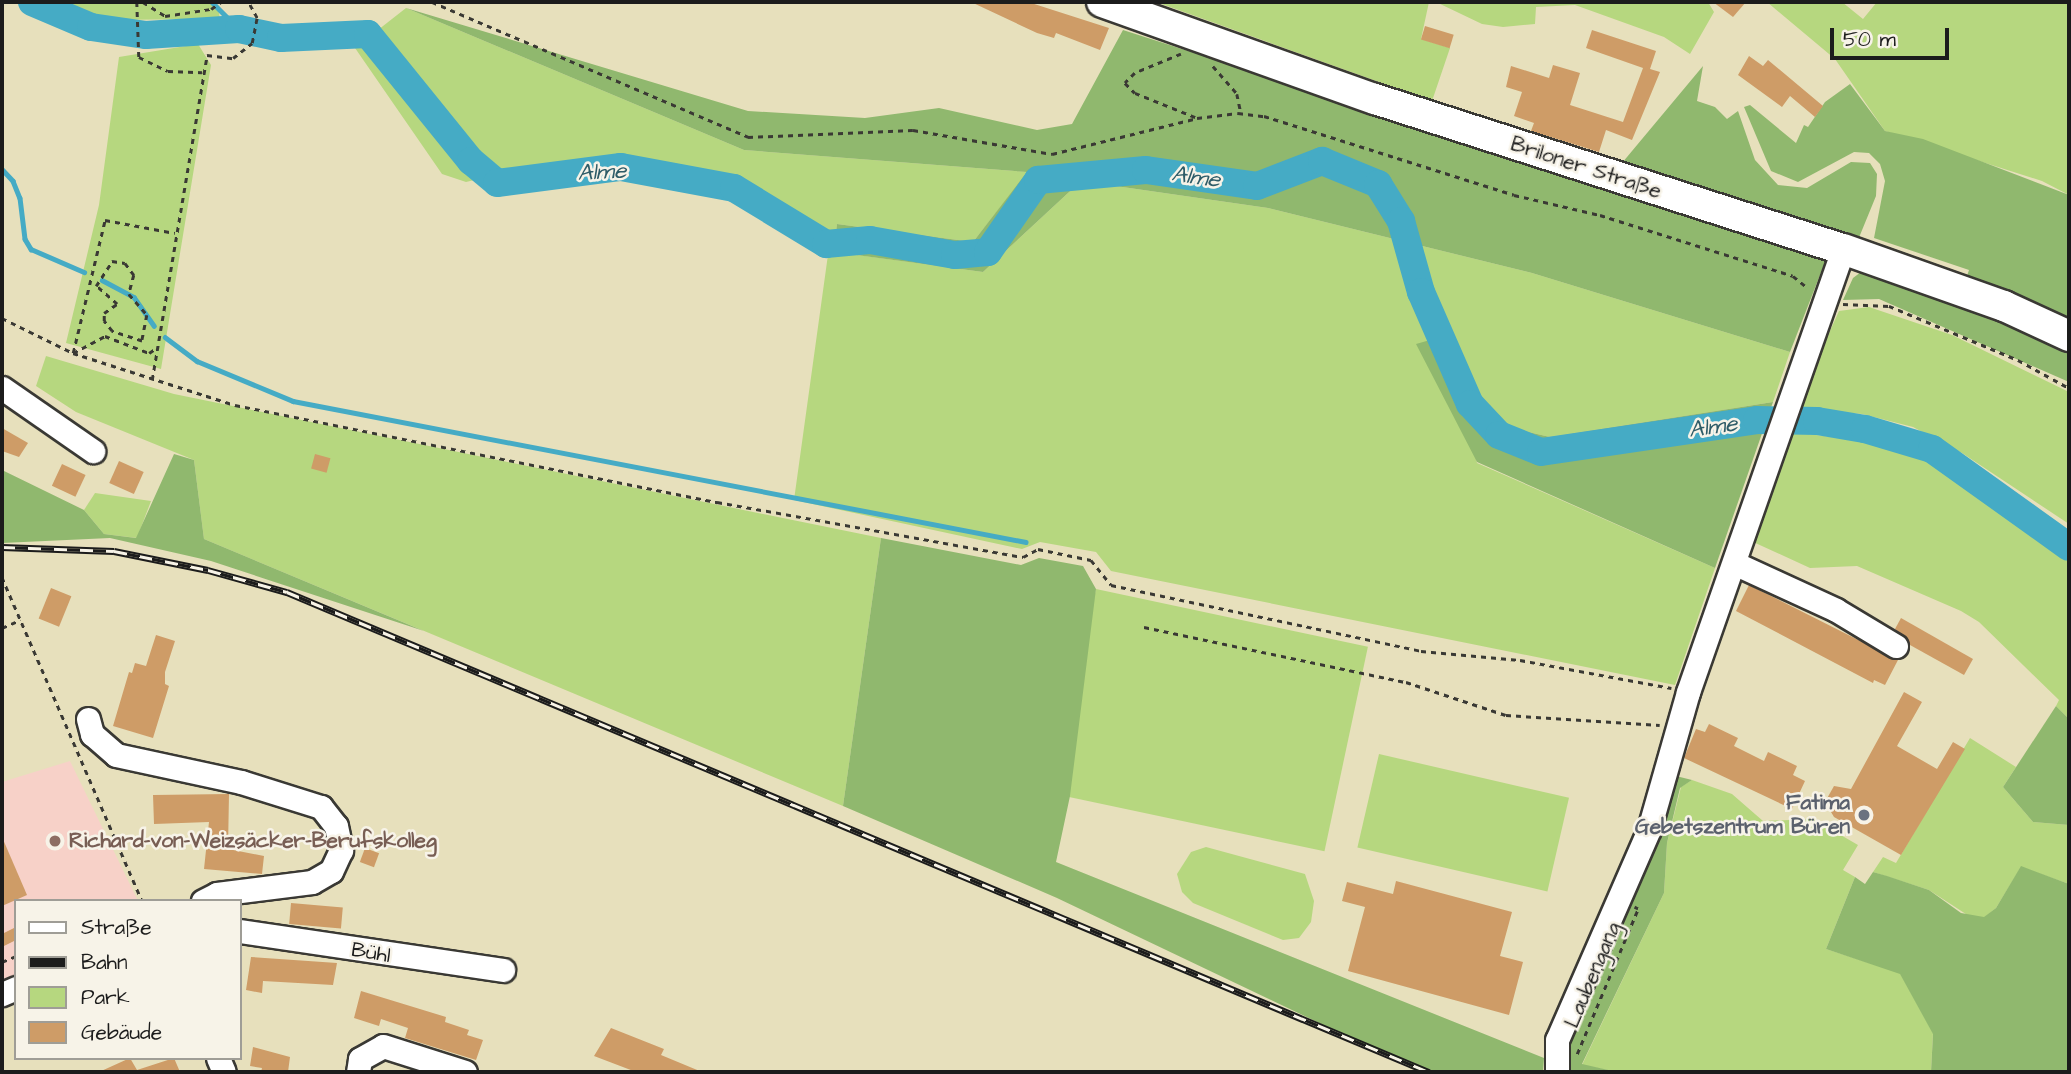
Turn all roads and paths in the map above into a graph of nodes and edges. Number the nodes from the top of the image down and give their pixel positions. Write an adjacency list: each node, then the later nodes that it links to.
1 (137, 2): 9 (path)
2 (144, 2): 3 (path)
3 (220, 2)
4 (248, 2): 9 (path)
5 (432, 2): 11 (path)
6 (1102, 2): 7 (main road, Briloner Straße)
7 (1192, 34): 11 (path); 13 (main road, Briloner Straße)
8 (1212, 64): 10 (path)
9 (203, 72): 12 (path)
10 (1241, 113)
11 (1197, 118): 14 (path)
12 (175, 233): 19 (path); 20 (path)
13 (1843, 248): 14 (street); 16 (main road, Briloner Straße)
14 (1825, 300): 23 (path); 25 (street)
15 (2, 318): 20 (path)
16 (2069, 336)
17 (127, 337): 17 (path); 18 (path)
18 (125, 342): 19 (path); 20 (path)
19 (155, 348): 21 (path)
20 (73, 353): 21 (path)
21 (152, 380): 31 (path)
22 (2, 388): 24 (street)
23 (2069, 388)
24 (93, 451)
25 (1734, 563): 30 (street); 31 (street)
26 (2, 578): 27 (path)
27 (20, 620): 29 (path); 34 (path)
28 (1144, 627): 33 (path)
29 (2, 628)
30 (1896, 646)
31 (1688, 692): 33 (street)
32 (88, 719): 35 (street)
33 (1678, 726): 36 (street)
34 (141, 899)
35 (207, 899)
36 (1619, 899): 39 (street); 39 (path, Laubengang)
37 (242, 930): 38 (street, Bühl)
38 (503, 970)
39 (1565, 1067)
40 (358, 1072): 41 (street)
41 (465, 1072)

